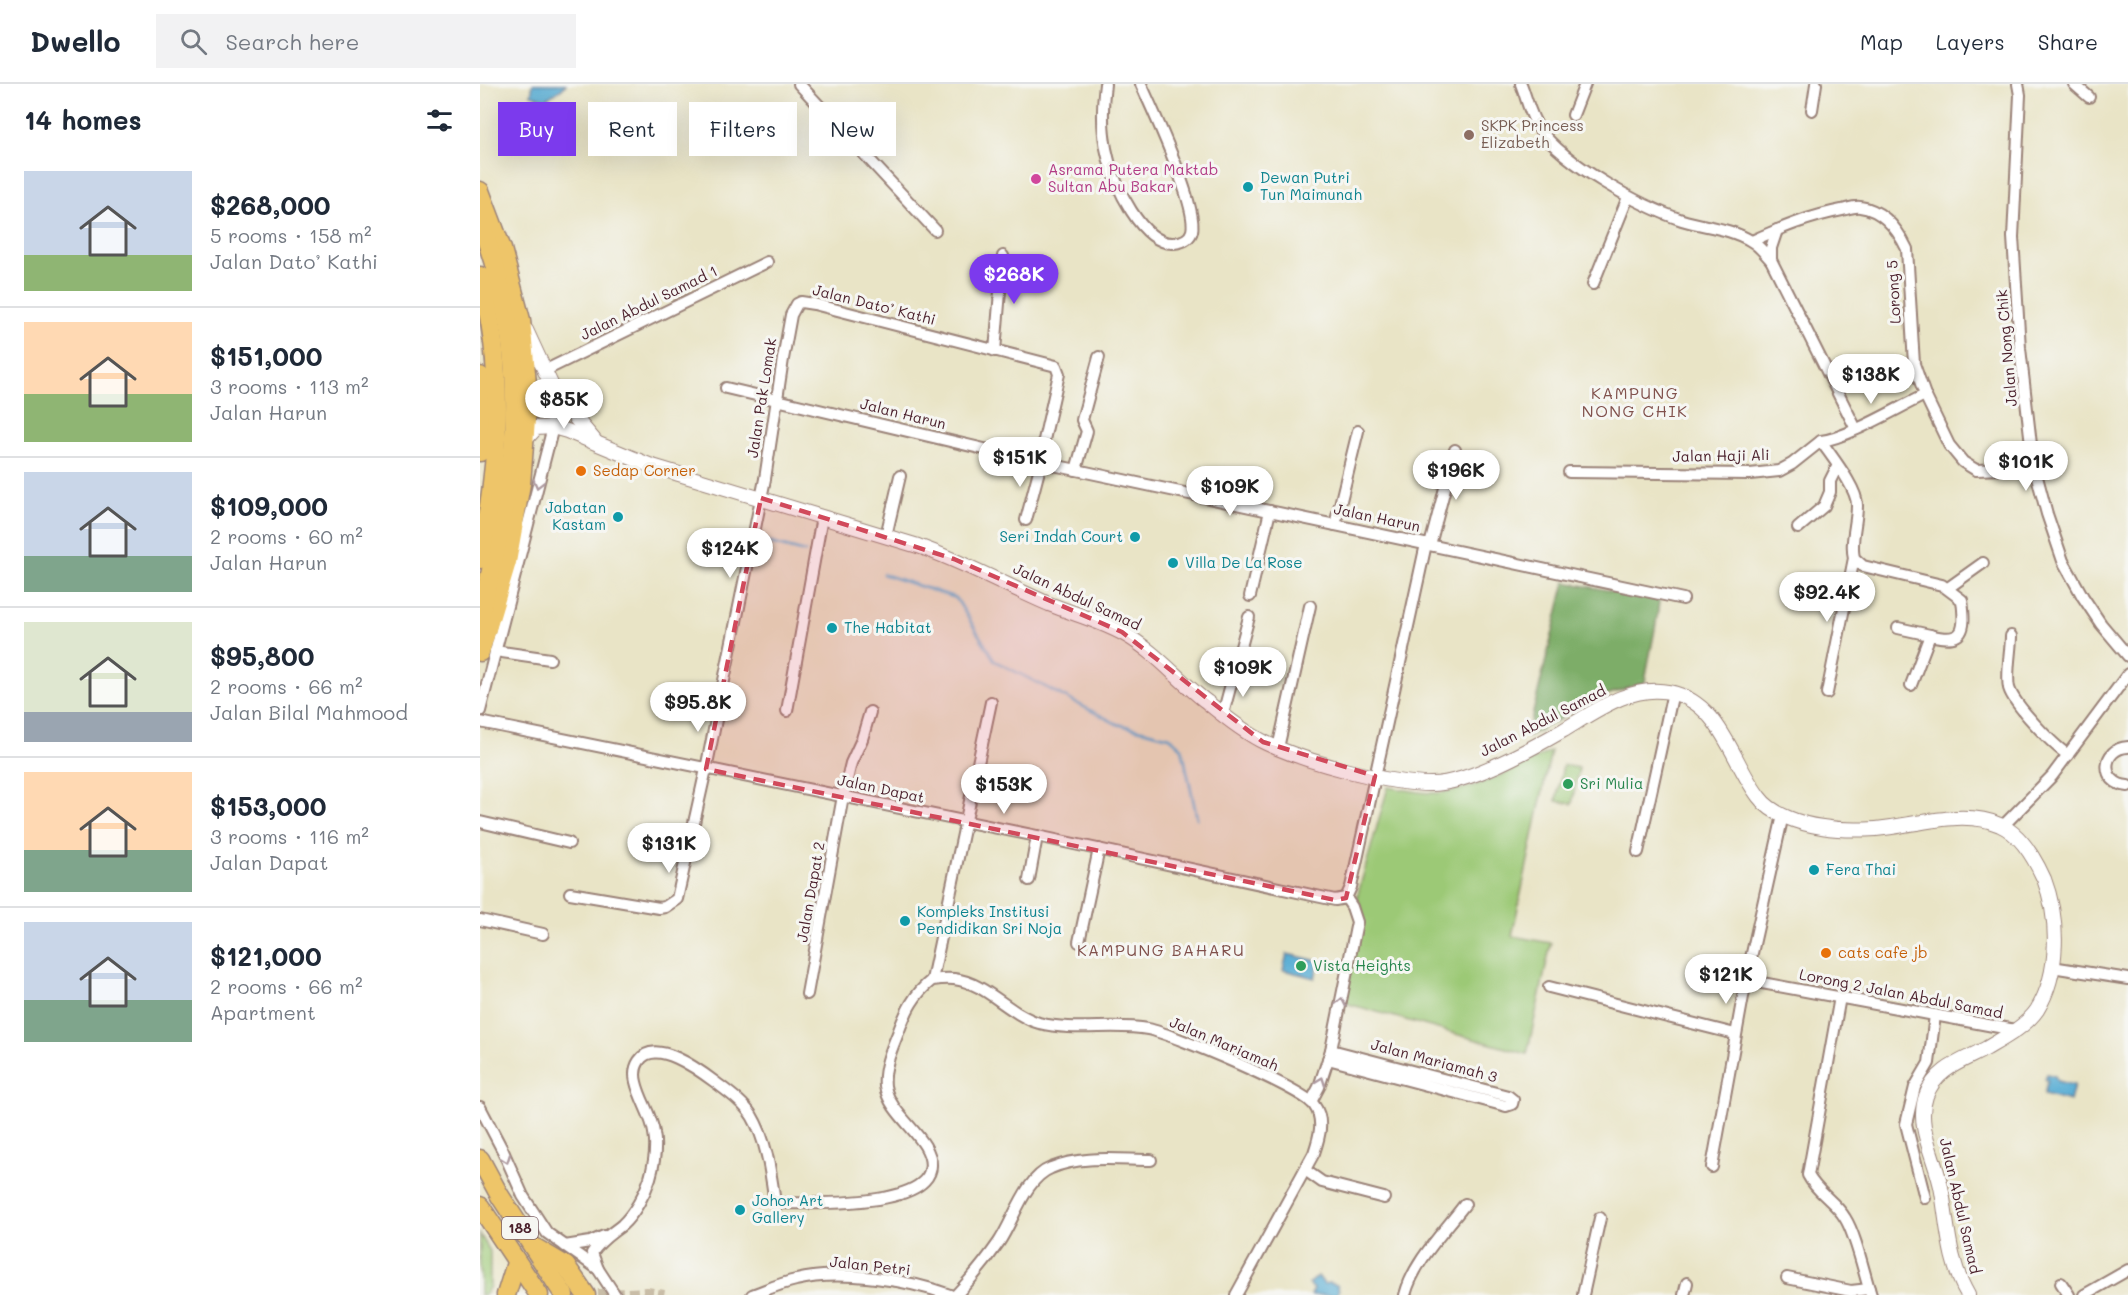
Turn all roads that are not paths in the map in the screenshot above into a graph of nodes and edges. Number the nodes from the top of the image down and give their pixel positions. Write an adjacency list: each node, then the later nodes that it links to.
1 (800, 84): 15 (street)
2 (1105, 84): 3 (street)
3 (1141, 84)
4 (1521, 84): 13 (street)
5 (1585, 84): 11 (street)
6 (1816, 84): 10 (street)
7 (2018, 84): 42 (street, Jalan Nong Chik)
8 (2074, 84): 9 (street)
9 (2089, 97)
10 (1812, 110)
11 (1573, 115)
12 (480, 191): 24 (main road)
13 (1628, 197): 17 (street); 22 (street)
14 (480, 222): 62 (main road)
15 (935, 230)
16 (1777, 230): 17 (street, Lorong 5); 19 (street); 31 (street, Lorong 5)
17 (1752, 241): 19 (street)
18 (1003, 256): 25 (street)
19 (1771, 260): 34 (street)
20 (767, 262): 27 (street, Jalan Abdul Samad 1)
21 (480, 276): 55 (main road)
22 (1593, 284)
23 (797, 304): 25 (street, Jalan Dato’ Kathi); 32 (street, Jalan Pak Lomak)
24 (521, 320): 27 (street, Jalan Abdul Samad); 36 (main road)
25 (995, 351): 41 (street, Jalan Dato’ Kathi)
26 (1099, 357): 44 (street)
27 (544, 371): 30 (street, Jalan Abdul Samad)
28 (480, 376): 40 (main road)
29 (726, 388): 32 (street, Jalan Harun)
30 (556, 395): 33 (street); 38 (street, Jalan Abdul Samad)
31 (1925, 395): 34 (street, Jalan Haji Ali); 42 (street, Lorong 5)
32 (777, 399): 41 (street, Jalan Harun); 47 (street, Jalan Pak Lomak)
33 (553, 427): 36 (street); 38 (street, Jalan Abdul Samad); 67 (street, one-way to 67)
34 (1856, 429): 37 (street, Jalan Haji Ali)
35 (1358, 431): 51 (street)
36 (526, 440): 67 (main road)
37 (1821, 441): 43 (street); 45 (street, Jalan Haji Ali)
38 (597, 443): 47 (street, Jalan Abdul Samad)
39 (1455, 450): 54 (street)
40 (480, 452)
41 (1040, 462): 44 (street, Jalan Harun); 50 (street)
42 (2033, 462): 68 (street, Jalan Nong Chik)
43 (1837, 466): 52 (street); 56 (street)
44 (1076, 470): 48 (street, Jalan Harun)
45 (1569, 472)
46 (900, 476): 53 (street)
47 (761, 498): 49 (street, Jalan Abdul Samad); 83 (street, Jalan Pak Lomak)
48 (1270, 511): 51 (street, Jalan Harun); 59 (street)
49 (824, 517): 53 (street, Jalan Abdul Samad); 76 (street)
50 (1026, 520)
51 (1335, 525): 54 (street, Jalan Harun)
52 (1798, 528)
53 (886, 536): 78 (street, Jalan Abdul Samad)
54 (1428, 544): 60 (street, Jalan Harun); 84 (street, Jalan Harun)
55 (480, 558)
56 (1854, 558): 58 (street); 73 (street)
57 (1983, 563): 58 (street)
58 (1948, 588): 65 (street)
59 (1250, 596)
60 (1683, 599)
61 (1310, 606): 81 (street)
62 (480, 617)
63 (1249, 617): 78 (street)
64 (1898, 628): 65 (street)
65 (1930, 635): 71 (street)
66 (2011, 636): 82 (street)
67 (488, 652): 69 (street); 75 (street)
68 (2128, 656)
69 (550, 659)
70 (2128, 674): 82 (street)
71 (1911, 686)
72 (1673, 692): 84 (street, Jalan Abdul Samad); 87 (street); 94 (street)
73 (1827, 693)
74 (991, 702): 88 (street)
75 (480, 711)
76 (787, 711)
77 (870, 712): 86 (street, Jalan Dapat 2)
78 (1223, 714): 81 (street, Jalan Abdul Samad)
79 (480, 722): 83 (street, Jalan Dapat)
80 (2128, 747): 85 (street)
81 (1278, 748): 84 (street, Jalan Abdul Samad)
82 (2068, 755): 90 (street)
83 (706, 769): 86 (street, Jalan Dapat); 96 (street, Jalan Pak Lomak)
84 (1375, 776): 97 (street, Jalan Harun)
85 (2128, 786)
86 (843, 796): 88 (street, Jalan Dapat); 106 (street, Jalan Dapat 2)
87 (1783, 815): 90 (street); 104 (street)
88 (966, 821): 91 (street, Jalan Dapat); 103 (street)
89 (480, 822): 92 (street)
90 (2003, 825): 101 (street, Jalan Abdul Samad)
91 (1037, 836): 93 (street, Jalan Dapat); 95 (street)
92 (569, 843)
93 (1100, 849): 97 (street, Jalan Dapat); 100 (street)
94 (1638, 852)
95 (1029, 880)
96 (570, 893)
97 (1346, 898): 111 (street, one-way to 97)
98 (480, 920): 99 (street)
99 (543, 934)
100 (1079, 942)
101 (2052, 967): 102 (street); 109 (street, Jalan Abdul Samad)
102 (2128, 979)
103 (932, 980): 112 (street, Jalan Mariamah); 123 (street)
104 (1746, 980): 107 (street, Lorong 2 Jalan Abdul Samad); 110 (street)
105 (1550, 987): 110 (street)
106 (807, 994)
107 (1840, 997): 108 (street, Lorong 2 Jalan Abdul Samad); 132 (street)
108 (1935, 1015): 109 (street, Lorong 2 Jalan Abdul Samad); 119 (street)
109 (2015, 1030): 145 (street, Jalan Abdul Samad)
110 (1735, 1034): 116 (street)
111 (1330, 1055): 111 (street, Jalan Mariamah 3); 112 (street, one-way to 111)
112 (1311, 1102): 117 (street)
113 (480, 1107): 125 (street, one-way to 125)
114 (480, 1159): 124 (main road, 188)
115 (1151, 1160): 140 (street)
116 (1712, 1167)
117 (1305, 1170): 118 (street); 141 (street)
118 (1384, 1198)
119 (1925, 1198)
120 (1465, 1204): 142 (street)
121 (480, 1206): 126 (main road, 188)
122 (1600, 1218): 143 (street)
123 (607, 1235): 125 (street); 127 (street)
124 (530, 1245): 135 (main road, 188); 136 (main road)
125 (565, 1246): 127 (street)
126 (516, 1263): 133 (main road); 134 (main road, 188)
127 (598, 1269): 137 (street)
128 (2128, 1270): 147 (street)
129 (1787, 1278): 132 (street)
130 (1687, 1283): 144 (street)
131 (2061, 1283): 146 (street)
132 (1870, 1292)
133 (506, 1295)
134 (539, 1295)
135 (564, 1295)
136 (586, 1295)
137 (615, 1295)
138 (752, 1295): 139 (street, Jalan Petri)
139 (950, 1295)
140 (956, 1295)
141 (1236, 1295)
142 (1405, 1295)
143 (1583, 1295)
144 (1684, 1295)
145 (1968, 1295)
146 (2069, 1295)
147 (2085, 1295)

